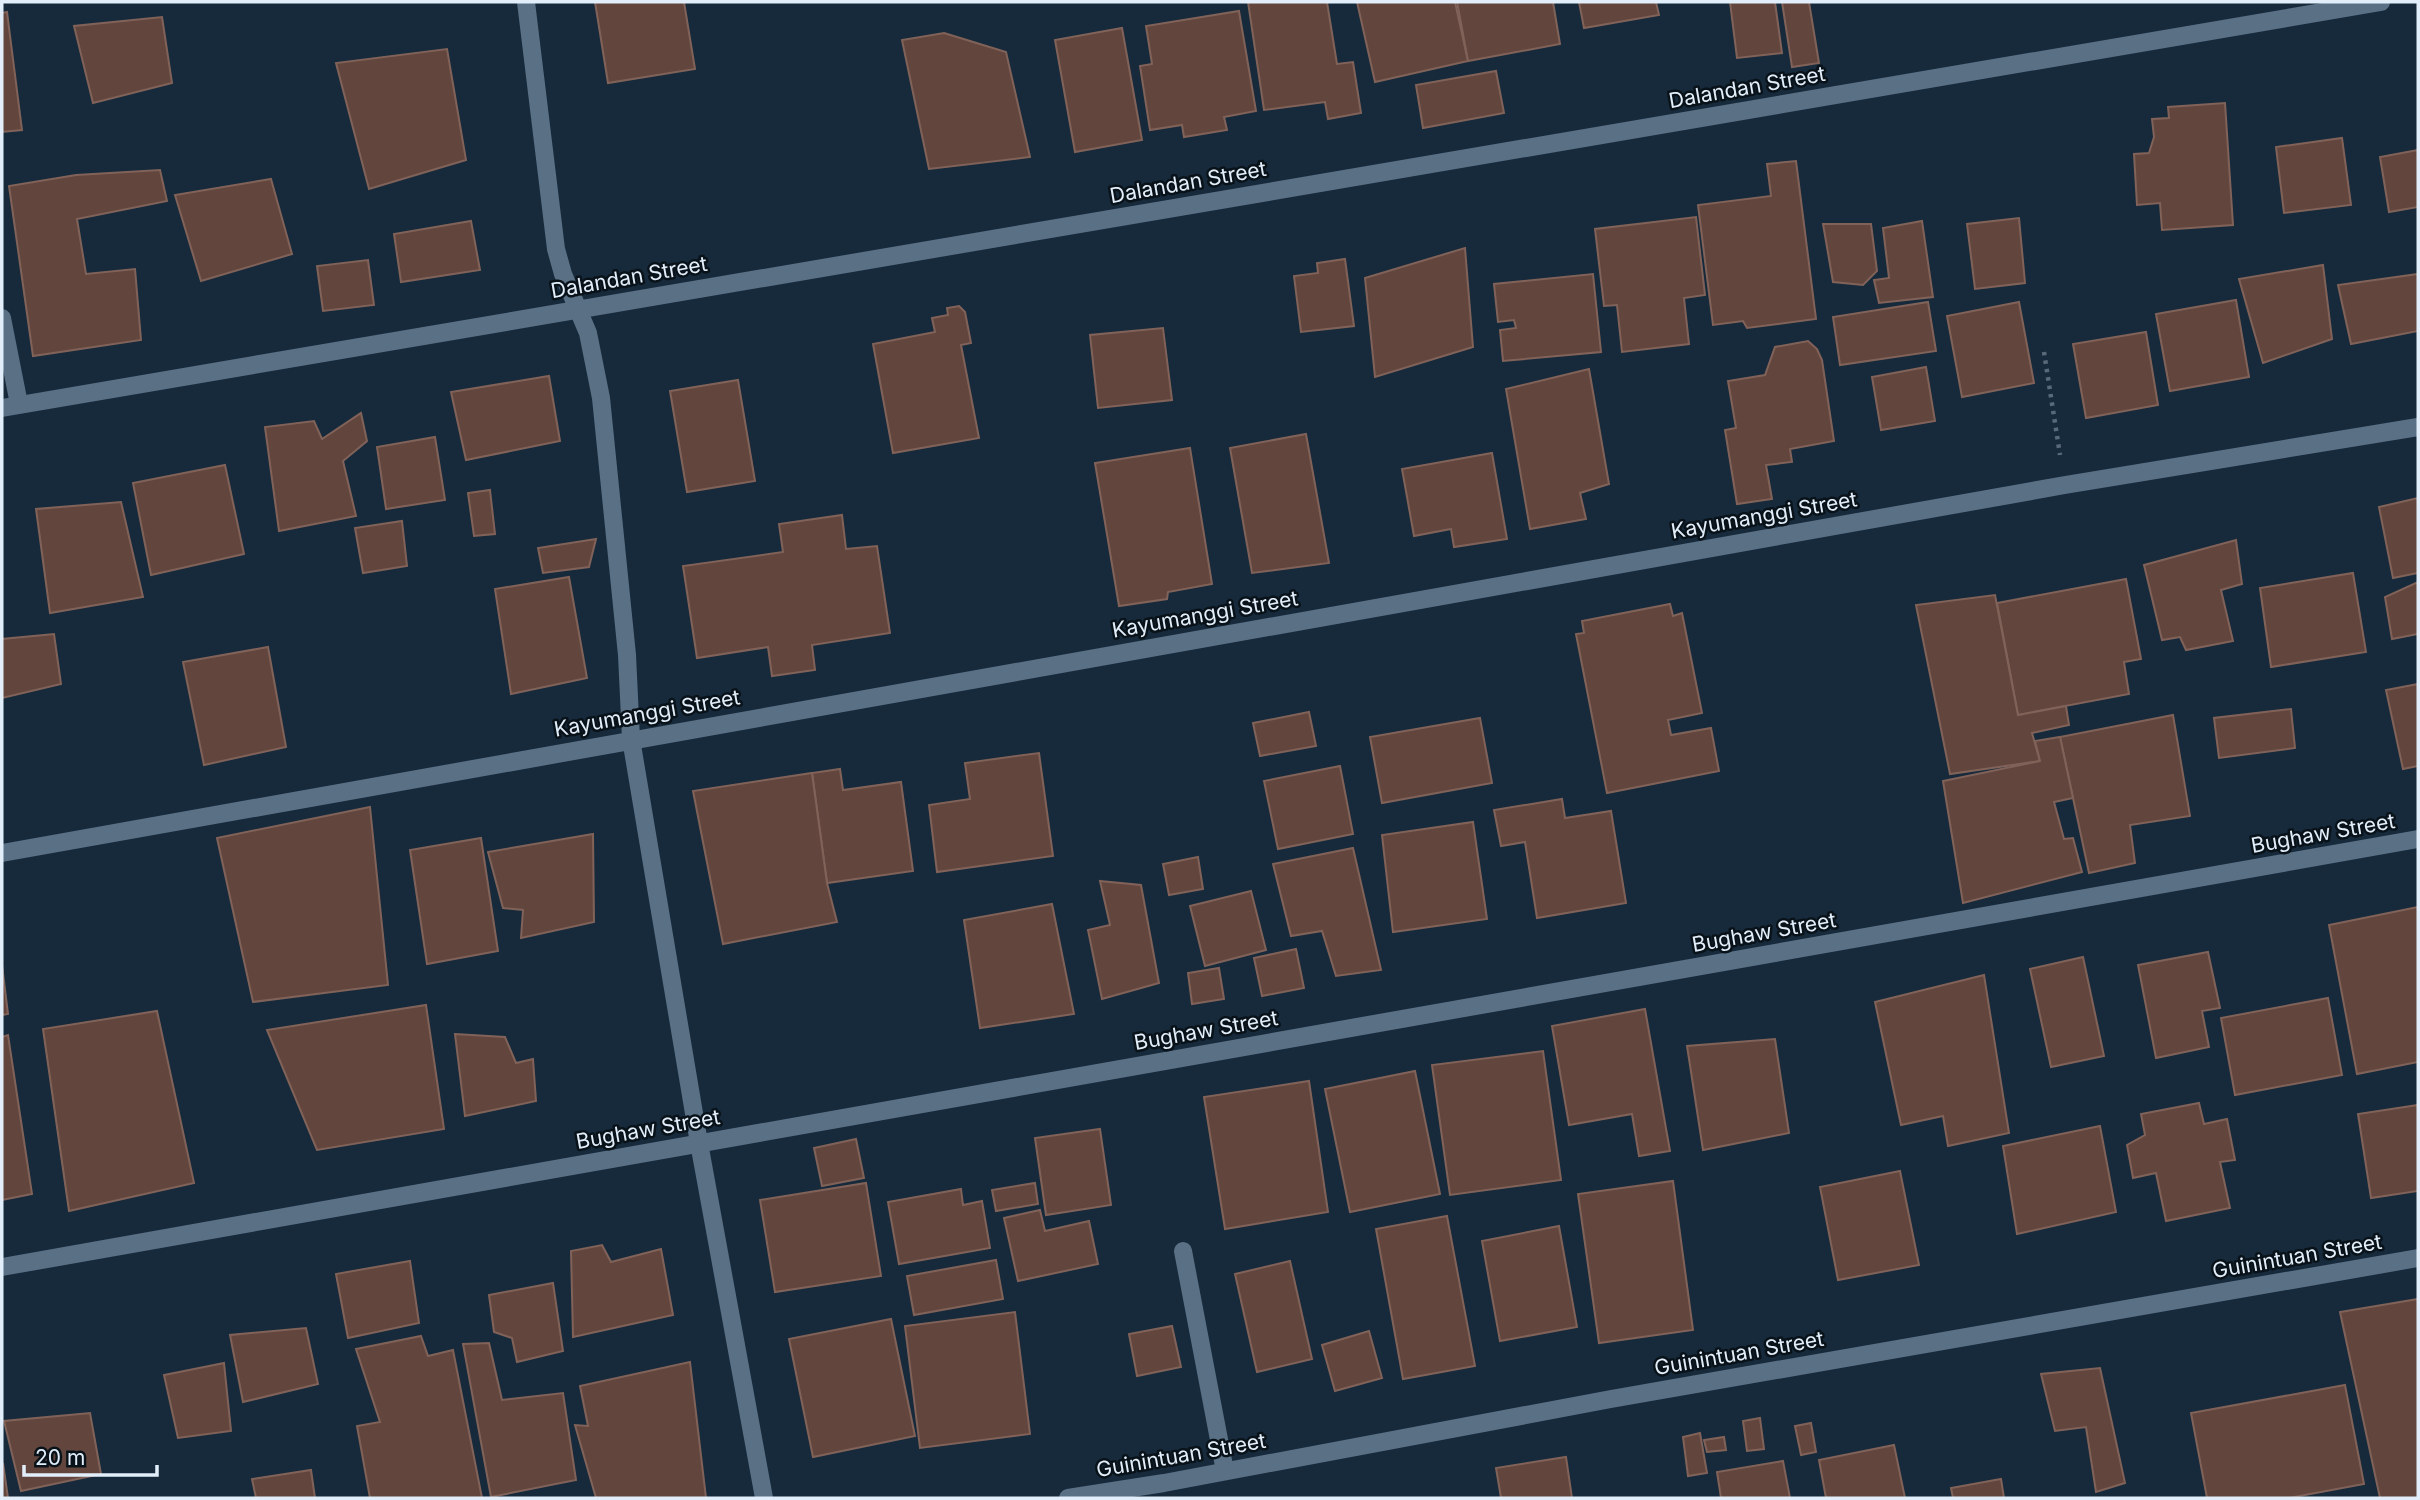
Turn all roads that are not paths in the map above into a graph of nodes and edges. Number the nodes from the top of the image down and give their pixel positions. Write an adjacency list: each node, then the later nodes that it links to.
1 (526, 2): 3 (street)
2 (2381, 2): 3 (street, Dalandan Street)
3 (579, 309): 5 (street, Dalandan Street); 7 (street)
4 (2, 318): 5 (street)
5 (10, 406)
6 (2418, 427): 7 (street, Kayumanggi Street)
7 (631, 739): 9 (street, Kayumanggi Street); 10 (street)
8 (2418, 839): 10 (street, Bughaw Street)
9 (2, 853)
10 (699, 1143): 13 (street, Bughaw Street); 16 (street)
11 (1183, 1251): 14 (street)
12 (2418, 1258): 14 (street, Guinintuan Street)
13 (2, 1267)
14 (1225, 1471): 15 (street, Guinintuan Street)
15 (1165, 1490): 17 (street, Guinintuan Street)
16 (764, 1498)
17 (1068, 1498)

